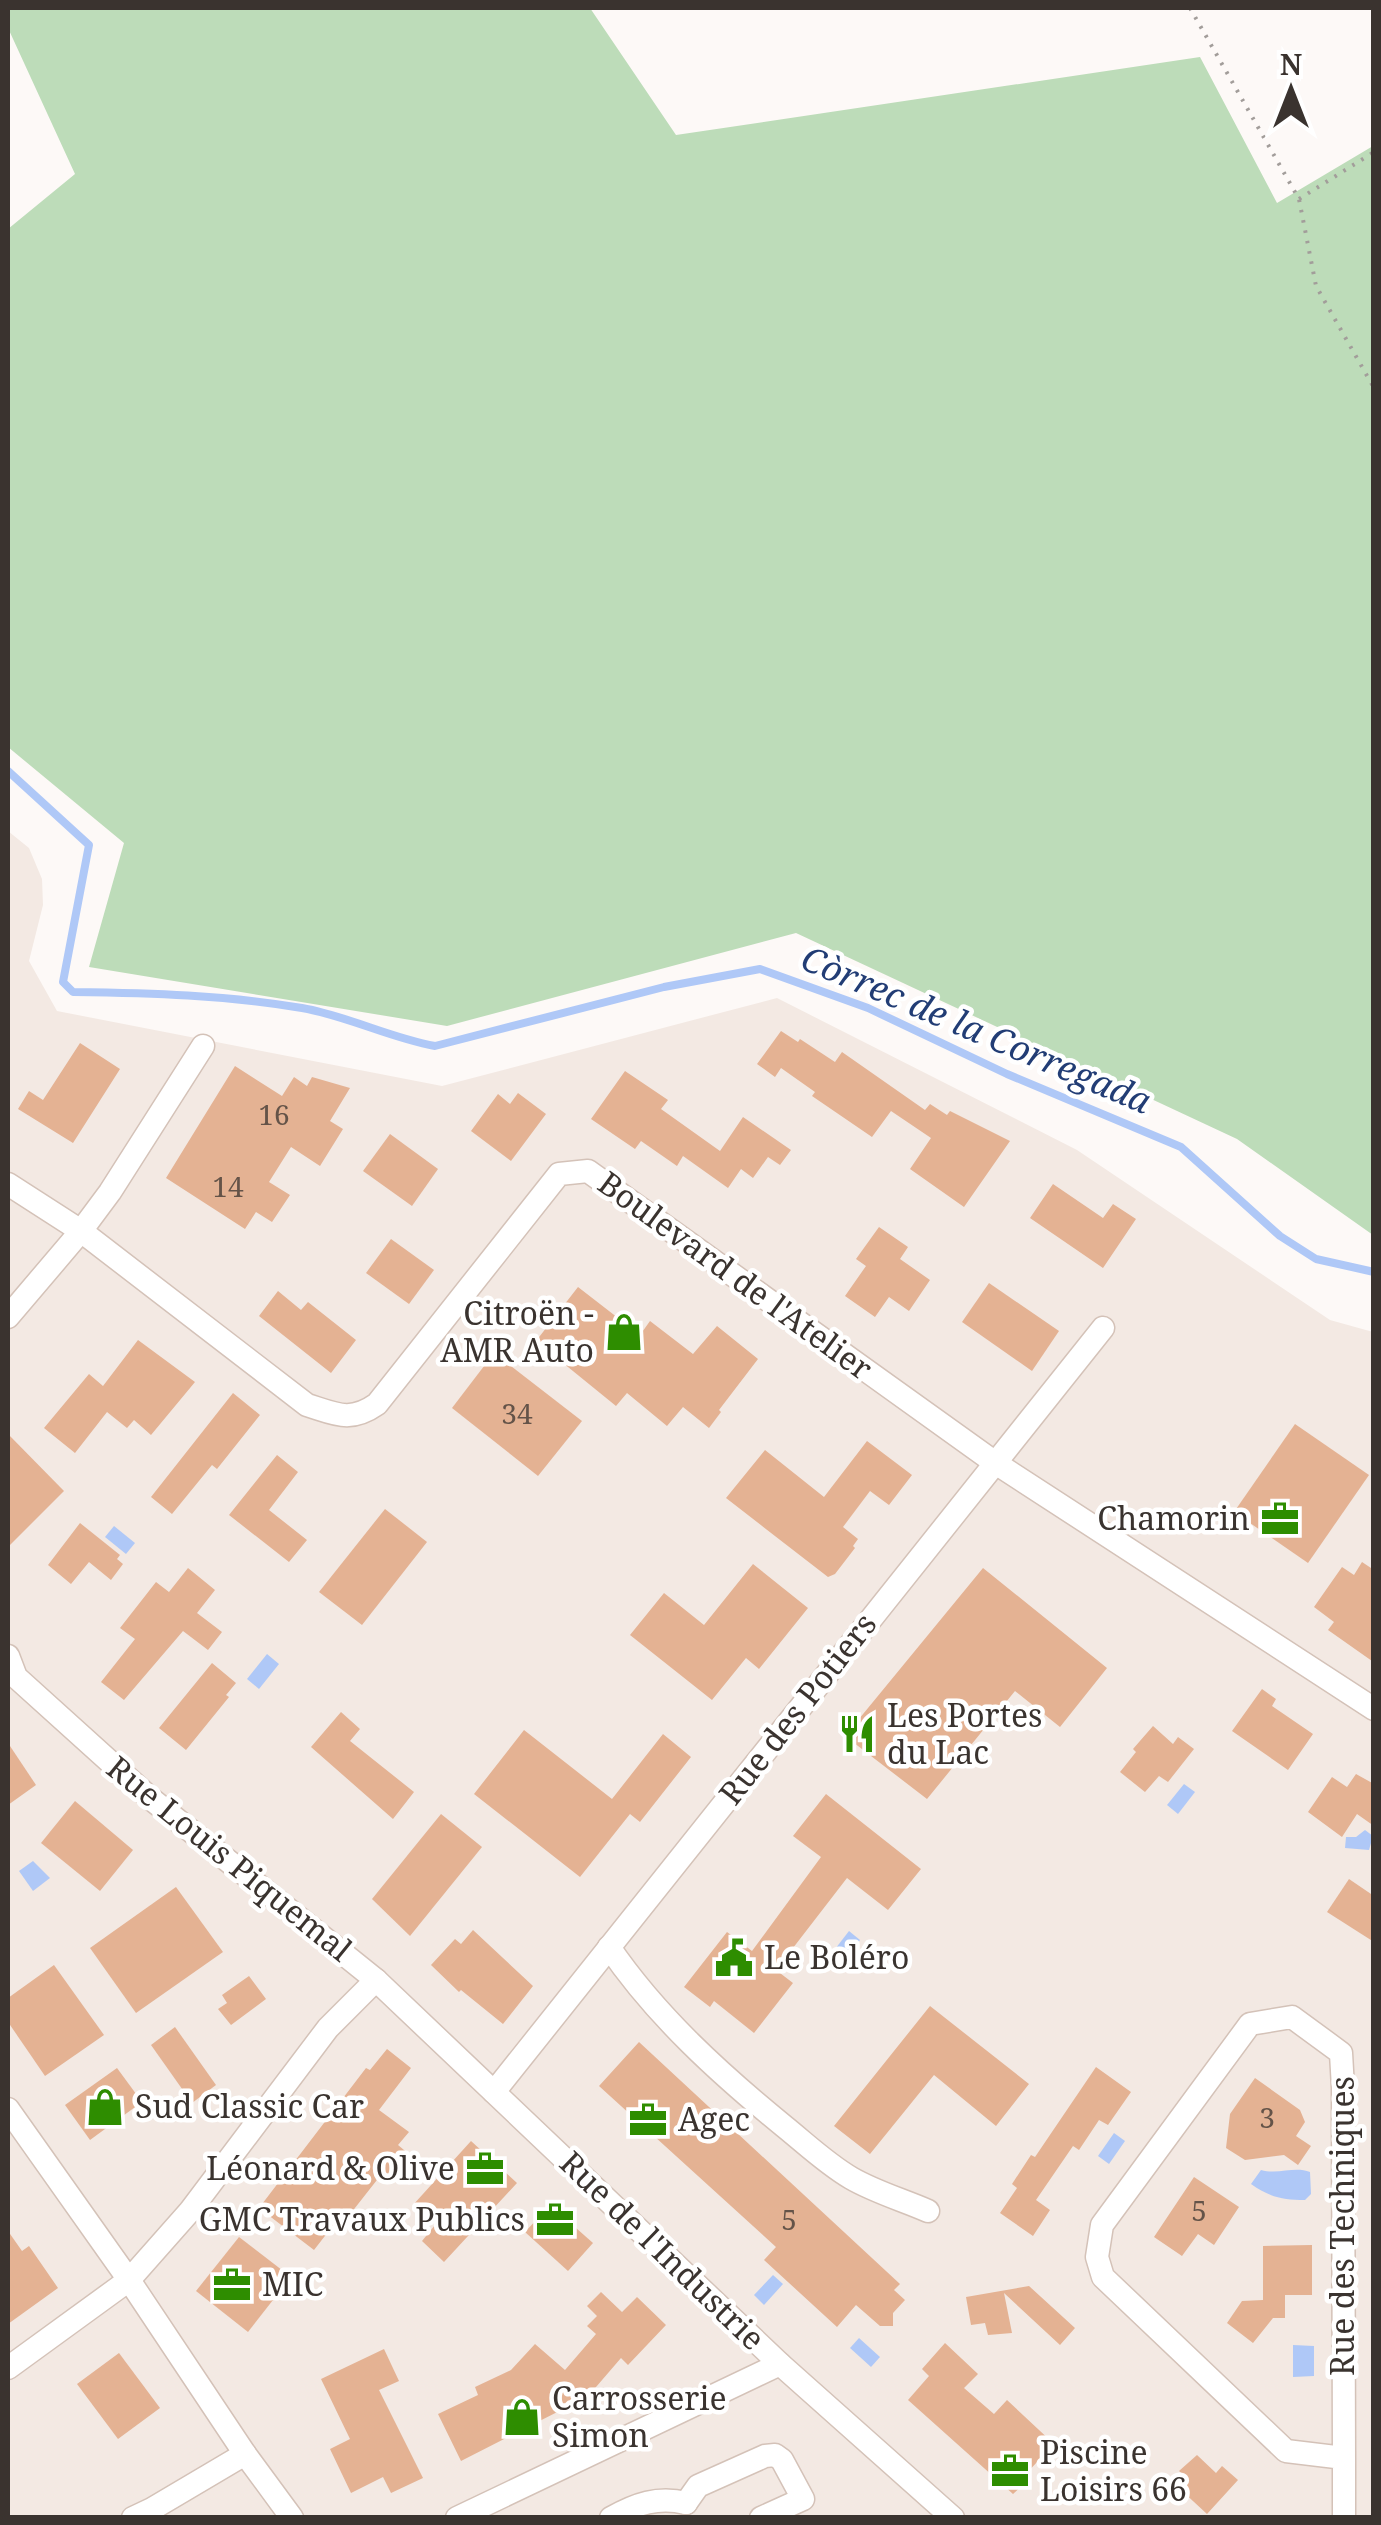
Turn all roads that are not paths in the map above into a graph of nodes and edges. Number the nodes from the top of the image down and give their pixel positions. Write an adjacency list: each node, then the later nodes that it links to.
1 (203, 1046): 3 (street)
2 (8, 1184): 3 (street, Boulevard de l'Atelier)
3 (81, 1231): 4 (street); 6 (street, Boulevard de l'Atelier)
4 (8, 1316)
5 (1103, 1328): 6 (street, Rue des Potiers)
6 (994, 1462): 8 (street, Boulevard de l'Atelier); 9 (street, Rue des Potiers)
7 (10, 1671): 10 (street, Rue Louis Piquemal)
8 (1374, 1710)
9 (609, 1947): 11 (street, Rue des Potiers); 13 (street)
10 (376, 1980): 11 (street, Rue de l'Industrie); 14 (street, Rue Louis Piquemal)
11 (494, 2092): 15 (street, Rue de l'Industrie)
12 (8, 2109): 14 (street)
13 (928, 2211)
14 (129, 2280): 16 (street, Rue Louis Piquemal); 17 (street)
15 (780, 2364): 23 (street); 26 (street, Rue de l'Industrie)
16 (8, 2368)
17 (245, 2454): 21 (street); 22 (street)
18 (1344, 2458): 18 (street, Rue des Techniques); 27 (street, Rue des Techniques)
19 (808, 2508): 20 (street); 25 (street)
20 (689, 2510): 24 (street)
21 (132, 2518)
22 (292, 2518)
23 (457, 2518)
24 (611, 2518)
25 (760, 2518)
26 (953, 2518)
27 (1344, 2518)

